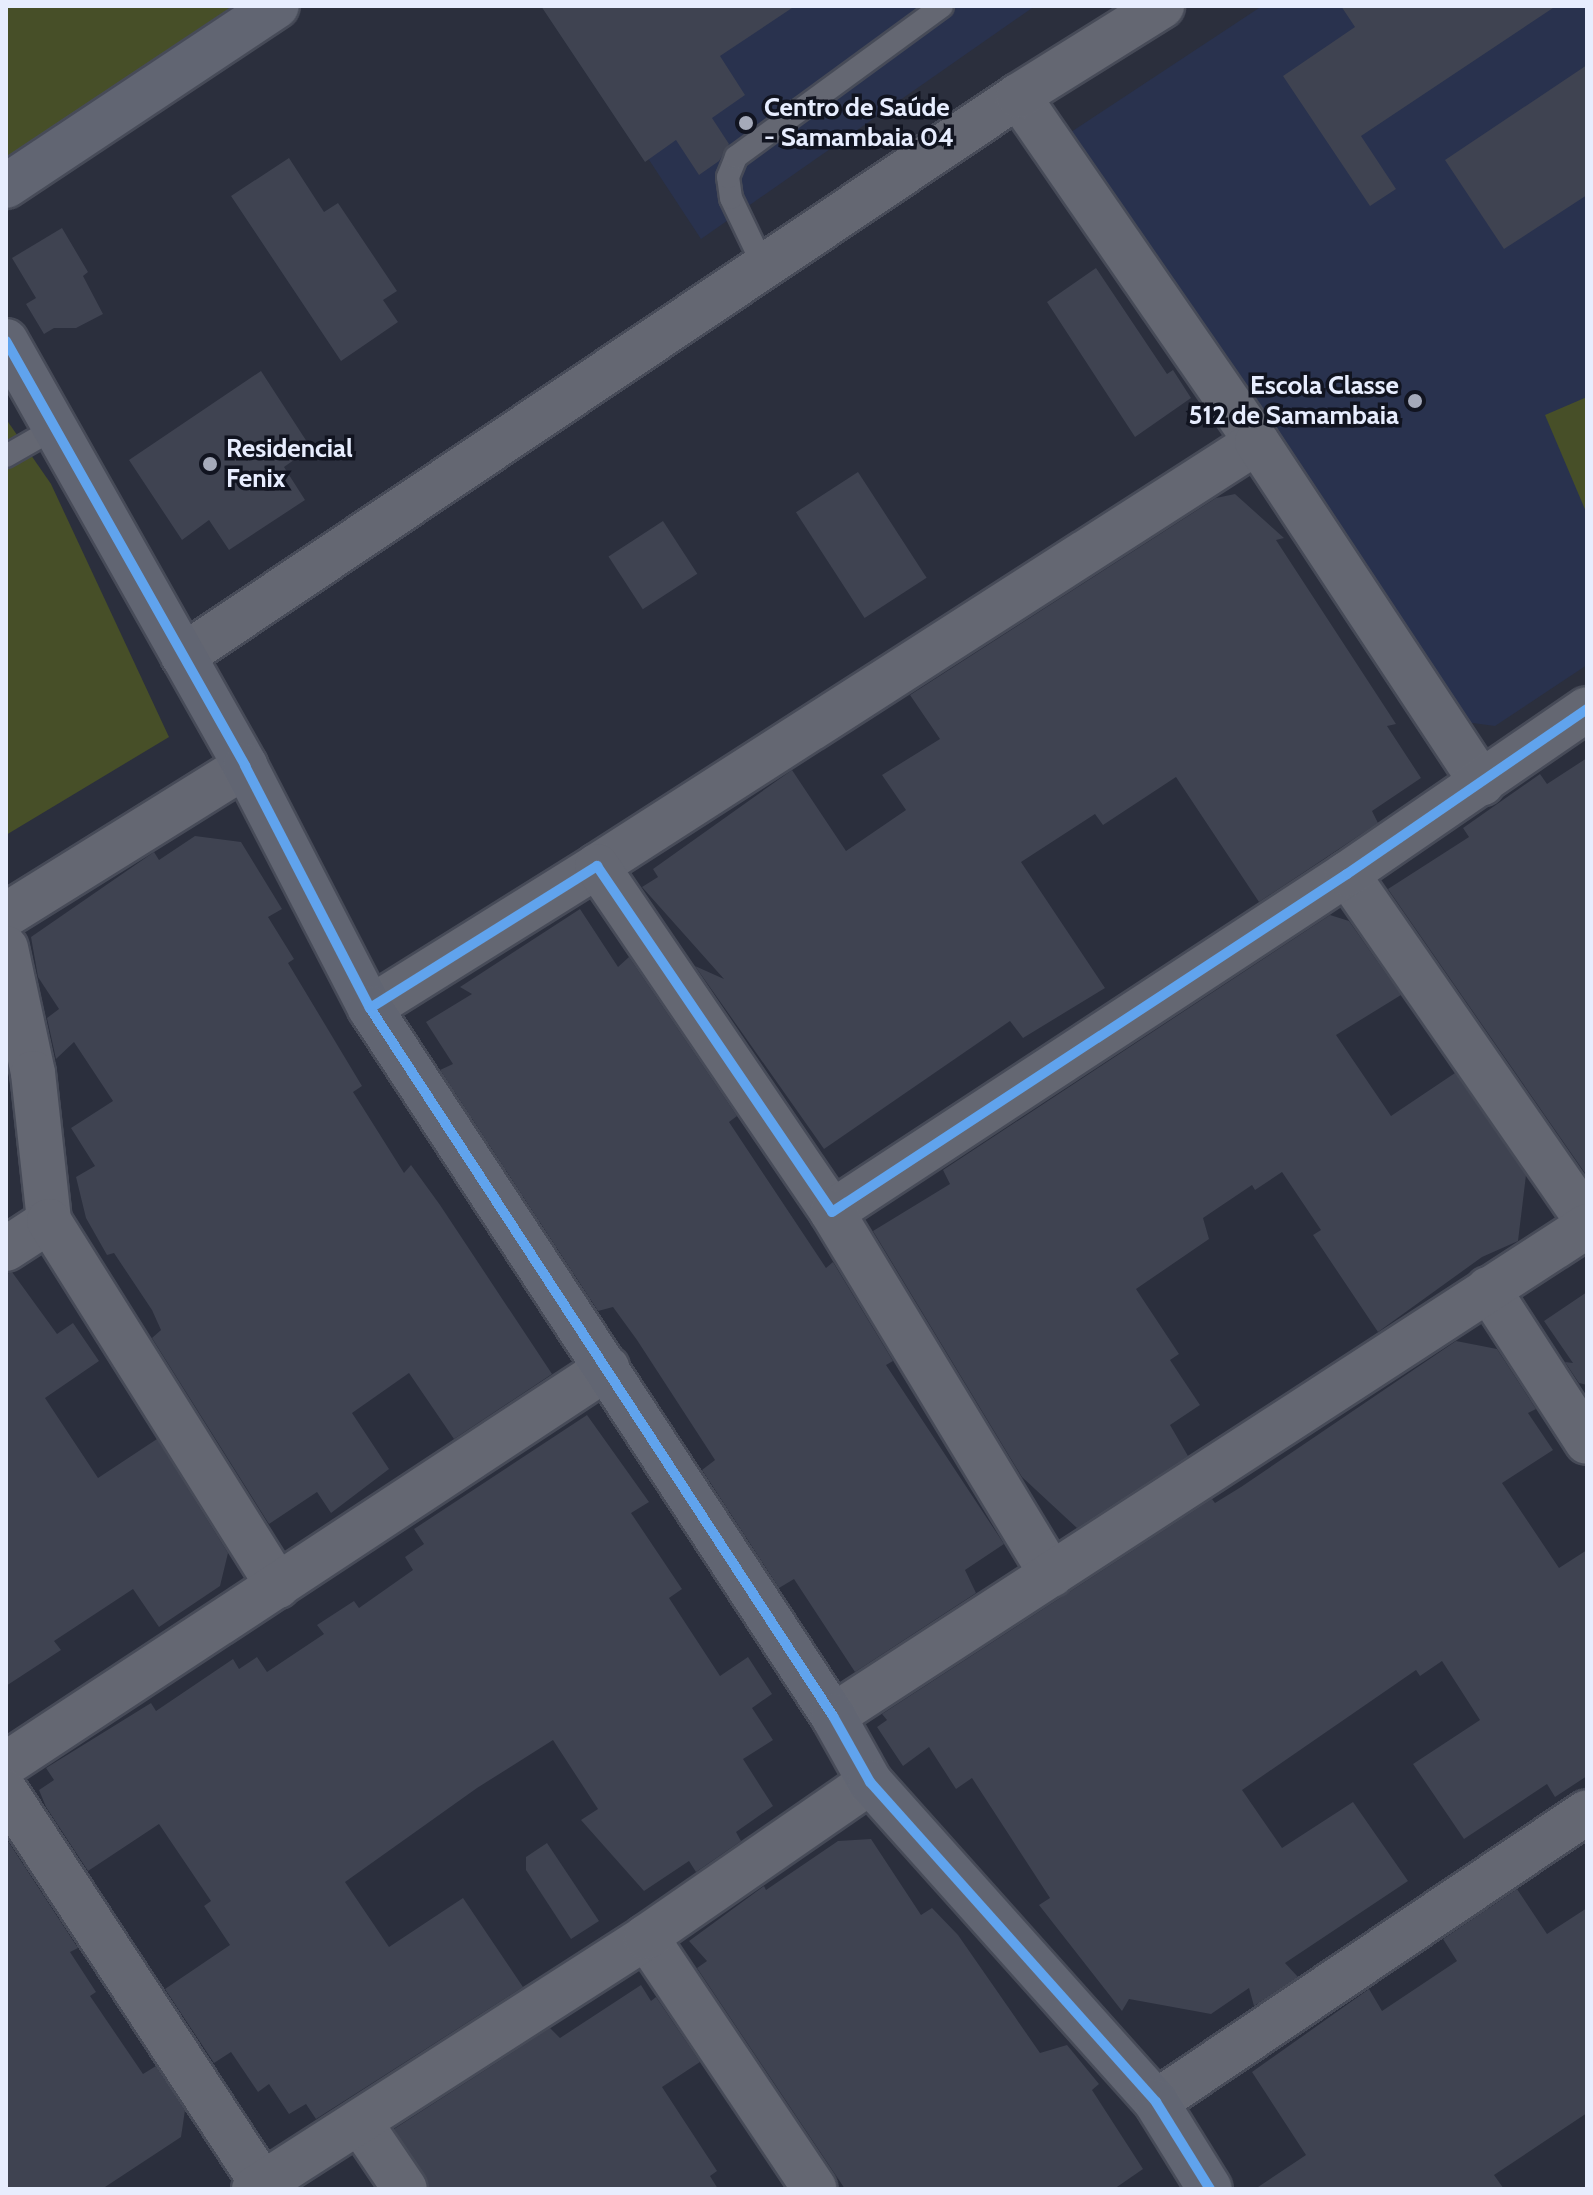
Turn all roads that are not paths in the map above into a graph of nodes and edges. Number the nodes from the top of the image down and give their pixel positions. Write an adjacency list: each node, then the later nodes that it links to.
1 (277, 6): 6 (street)
2 (942, 6): 7 (lane)
3 (1162, 6): 4 (street)
4 (1107, 21): 5 (street)
5 (1018, 96): 7 (street); 10 (street)
6 (6, 186)
7 (764, 267): 12 (street)
8 (6, 341): 9 (street)
9 (55, 428): 11 (lane); 12 (street)
10 (1257, 442): 15 (street); 16 (street)
11 (6, 456)
12 (183, 656): 14 (street)
13 (1587, 709): 15 (street)
14 (245, 766): 18 (street); 20 (street)
15 (1482, 783): 17 (street)
16 (597, 866): 20 (street); 21 (street)
17 (1347, 874): 21 (street); 22 (street)
18 (6, 915)
19 (6, 948): 23 (street)
20 (370, 1008): 27 (street)
21 (832, 1212): 29 (street)
22 (1587, 1220)
23 (49, 1221): 25 (street); 30 (street)
24 (1587, 1226): 26 (street)
25 (6, 1249)
26 (1488, 1289): 28 (street); 29 (street)
27 (607, 1368): 30 (street); 31 (street)
28 (1587, 1442)
29 (1052, 1575): 31 (street)
30 (278, 1586): 32 (street)
31 (833, 1716): 33 (street)
32 (6, 1764)
33 (870, 1782): 36 (street); 37 (street)
34 (6, 1792): 39 (street)
35 (1587, 1812): 37 (street)
36 (646, 1937): 38 (street); 41 (street)
37 (1156, 2102): 42 (street)
38 (361, 2124): 39 (street); 40 (street)
39 (259, 2187)
40 (405, 2189)
41 (815, 2189)
42 (1210, 2189)

